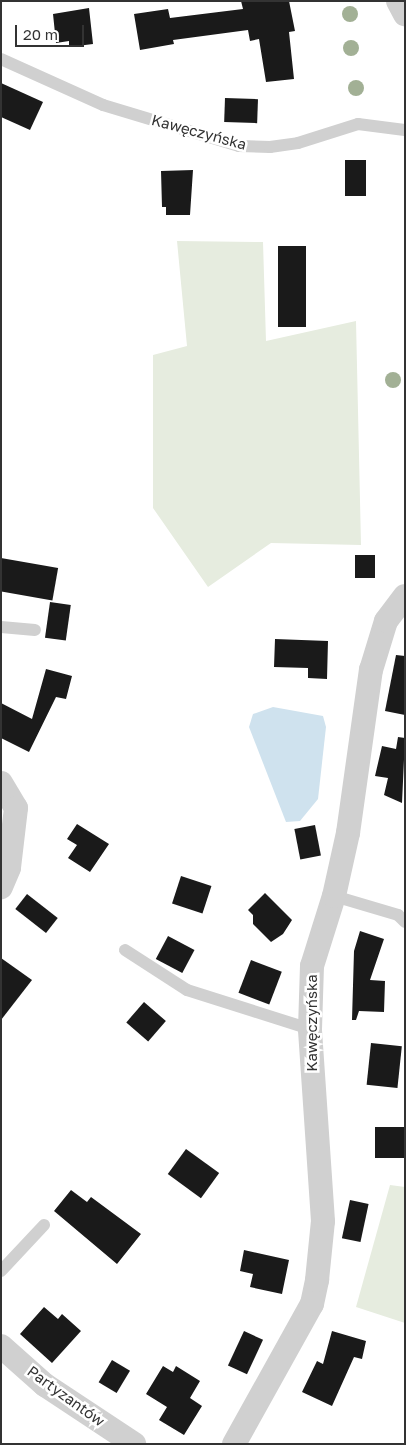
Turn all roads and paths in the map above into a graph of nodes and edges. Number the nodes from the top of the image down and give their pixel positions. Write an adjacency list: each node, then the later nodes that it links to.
1 (398, 1): 2 (street)
2 (405, 14)
3 (1, 59): 4 (lane, Kawęczyńska)
4 (405, 130)
5 (405, 596): 10 (street, Kawęczyńska)
6 (1, 627): 7 (lane)
7 (34, 630)
8 (1, 783): 9 (street)
9 (1, 887)
10 (334, 896): 11 (lane); 13 (street, Kawęczyńska)
11 (405, 922)
12 (125, 950): 13 (lane)
13 (310, 1029): 18 (street, Kawęczyńska)
14 (44, 1225): 15 (lane)
15 (1, 1271)
16 (1, 1346): 17 (street, Partyzantów)
17 (134, 1444)
18 (234, 1444)

